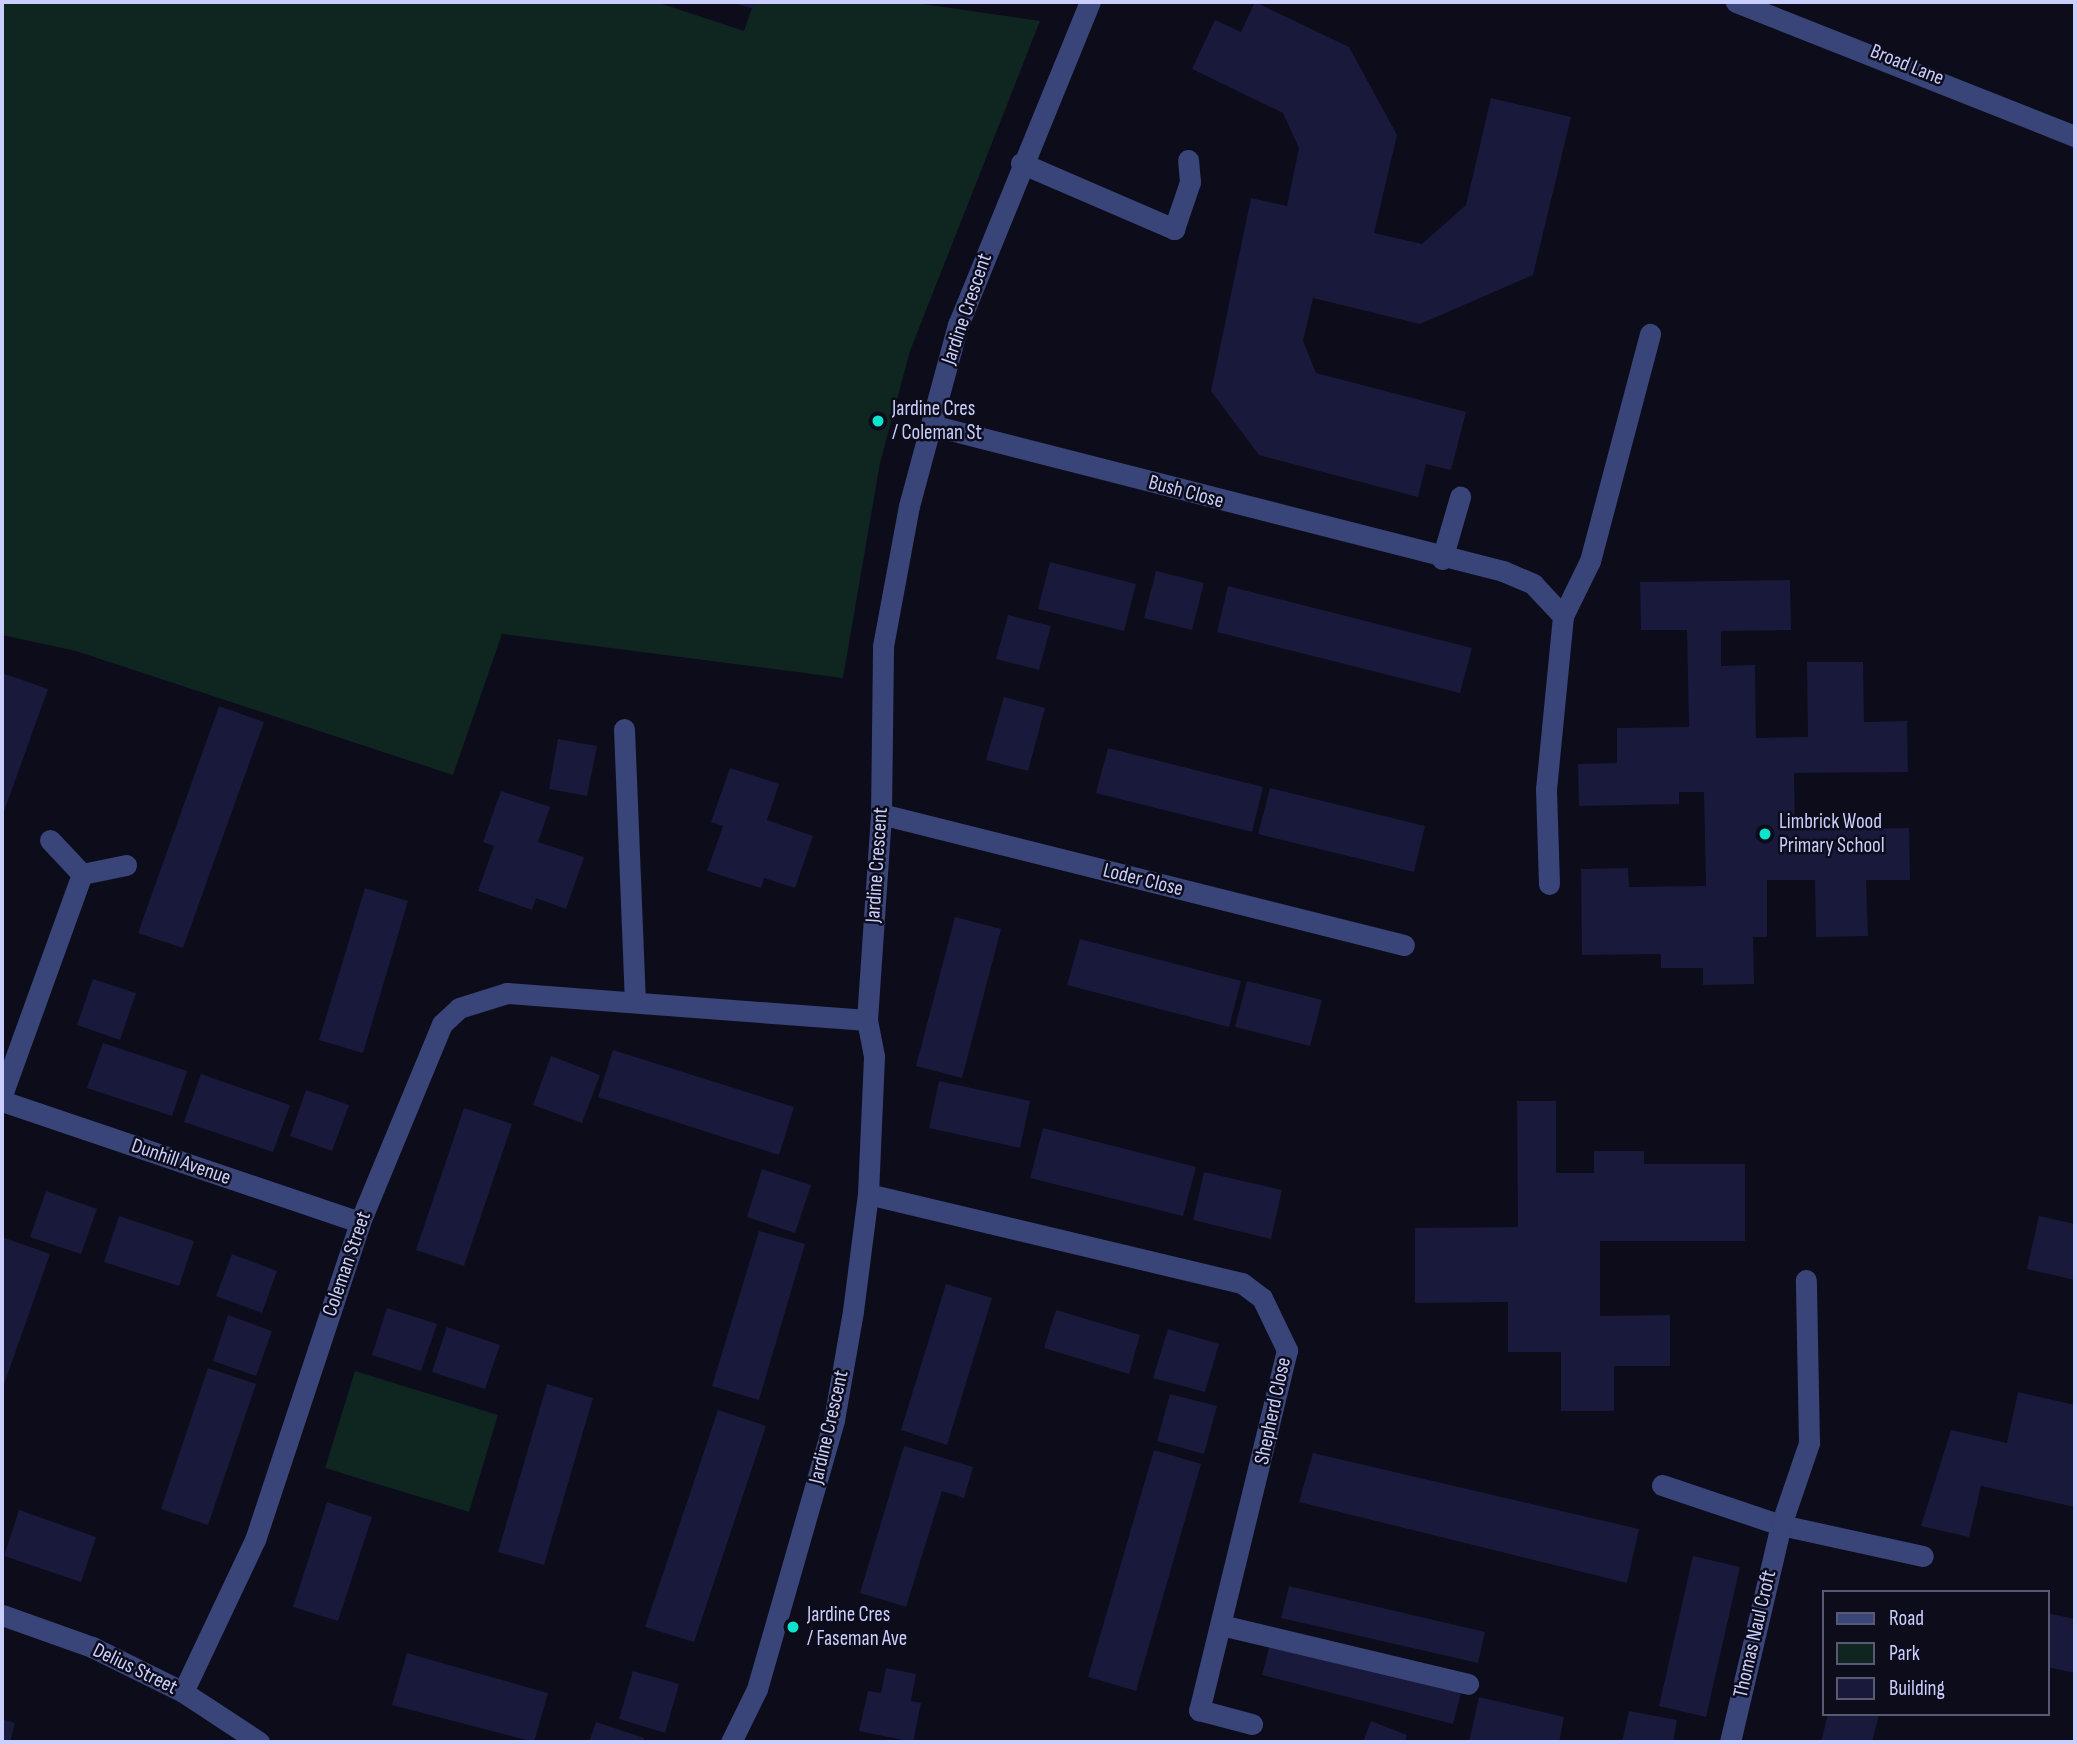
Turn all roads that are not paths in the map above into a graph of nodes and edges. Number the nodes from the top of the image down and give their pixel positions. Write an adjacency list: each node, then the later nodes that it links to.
1 (1090, 2): 5 (street, Jardine Crescent)
2 (1736, 2): 3 (street, Broad Lane)
3 (2075, 136)
4 (1188, 160): 5 (street)
5 (1021, 163): 7 (street, Jardine Crescent)
6 (1650, 334): 10 (street)
7 (930, 425): 9 (street, Bush Close); 12 (street, Jardine Crescent)
8 (1460, 497): 9 (street)
9 (1442, 559): 10 (street, Bush Close)
10 (1563, 616): 16 (street)
11 (624, 729): 18 (street)
12 (881, 814): 17 (street, Loder Close); 19 (street, Jardine Crescent)
13 (50, 840): 15 (street)
14 (126, 865): 15 (street)
15 (82, 874): 20 (street)
16 (1549, 884)
17 (1404, 945)
18 (635, 1002): 19 (street, Coleman Street); 23 (street, Coleman Street)
19 (867, 1020): 22 (street, Jardine Crescent)
20 (2, 1095)
21 (2, 1101): 23 (street, Dunhill Avenue)
22 (868, 1194): 29 (street, Shepherd Close); 34 (street, Jardine Crescent)
23 (360, 1222): 31 (street, Coleman Street)
24 (1806, 1280): 26 (street, Thomas Naul Croft)
25 (1662, 1485): 26 (street)
26 (1781, 1525): 27 (street); 35 (street, Thomas Naul Croft)
27 (1923, 1556)
28 (2, 1615): 31 (street, Delius Street)
29 (1221, 1625): 30 (street); 32 (street, Shepherd Close)
30 (1468, 1685)
31 (183, 1692): 33 (street, Delius Street)
32 (1252, 1724)
33 (259, 1742)
34 (732, 1742)
35 (1730, 1742)

